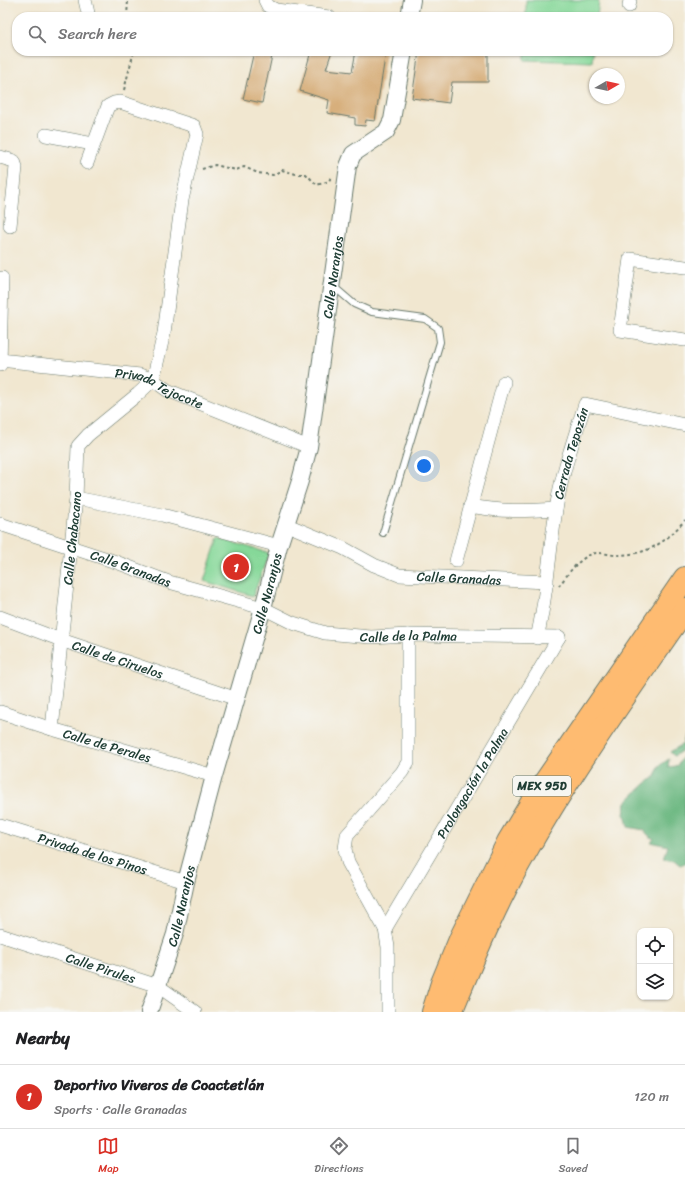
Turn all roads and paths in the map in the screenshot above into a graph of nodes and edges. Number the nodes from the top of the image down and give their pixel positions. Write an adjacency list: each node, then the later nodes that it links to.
1 (85, 0): 5 (street)
2 (128, 0): 6 (path)
3 (265, 0): 7 (street)
4 (412, 0): 8 (street)
5 (88, 12)
6 (127, 12)
7 (291, 12)
8 (410, 12)
9 (133, 56): 11 (path)
10 (403, 56): 16 (street)
11 (120, 102): 13 (street); 17 (street)
12 (46, 135): 13 (street)
13 (93, 144): 15 (street)
14 (0, 157): 18 (street)
15 (87, 163)
16 (348, 166): 17 (path); 21 (street, Calle Naranjos)
17 (188, 176): 26 (street)
18 (10, 226)
19 (685, 267): 23 (street)
20 (2, 278): 22 (street)
21 (332, 285): 29 (street, Calle Naranjos); 36 (lane)
22 (0, 305): 24 (street)
23 (685, 340)
24 (0, 360): 25 (street); 26 (street, Privada Tejocote)
25 (0, 365)
26 (153, 380): 29 (street, Privada Tejocote); 30 (street, Calle Chabacano)
27 (504, 382): 31 (street)
28 (685, 425): 32 (street, Cerrada Tepozán)
29 (310, 447): 35 (street, Calle Naranjos)
30 (76, 498): 37 (street); 38 (street, Calle Chabacano)
31 (470, 506): 32 (street, Cerrada Tepozán); 39 (street)
32 (556, 509): 41 (street, Cerrada Tepozán)
33 (685, 520): 41 (path)
34 (0, 524): 38 (street, Calle Granadas)
35 (285, 524): 37 (street, Calle Naranjos); 41 (street, Calle Granadas)
36 (383, 533)
37 (279, 546): 43 (street, Calle Naranjos)
38 (71, 547): 43 (street, Calle Granadas); 50 (street, Calle Chabacano)
39 (456, 560)
40 (685, 578): 63 (highway, MEX 95D)
41 (552, 585): 49 (street, Cerrada Tepozán)
42 (685, 589): 64 (highway)
43 (263, 608): 47 (street, Calle de la Palma); 51 (street, Calle Naranjos)
44 (685, 609): 65 (highway, MEX 95D)
45 (0, 617): 50 (street, Calle de Ciruelos)
46 (685, 621): 66 (highway)
47 (408, 635): 49 (street, Calle de la Palma); 57 (street)
48 (559, 637): 49 (street, Calle de la Palma); 57 (street, Prolongación la Palma)
49 (537, 638)
50 (61, 640): 51 (street, Calle de Ciruelos); 53 (street, Calle Chabacano)
51 (237, 699): 54 (street, Calle Naranjos)
52 (0, 712): 53 (street, Calle de Perales)
53 (52, 729): 54 (street, Calle de Perales)
54 (214, 776): 56 (street, Calle Naranjos)
55 (0, 825): 56 (street, Privada de los Pinos)
56 (186, 882): 59 (street, Calle Naranjos)
57 (385, 929): 62 (street)
58 (0, 935): 59 (street, Calle Pirules)
59 (158, 986): 60 (street, Calle Naranjos); 61 (street, Calle Pirules)
60 (149, 1012)
61 (195, 1012)
62 (388, 1012)
63 (433, 1012)
64 (436, 1012)
65 (451, 1012)
66 (454, 1012)

